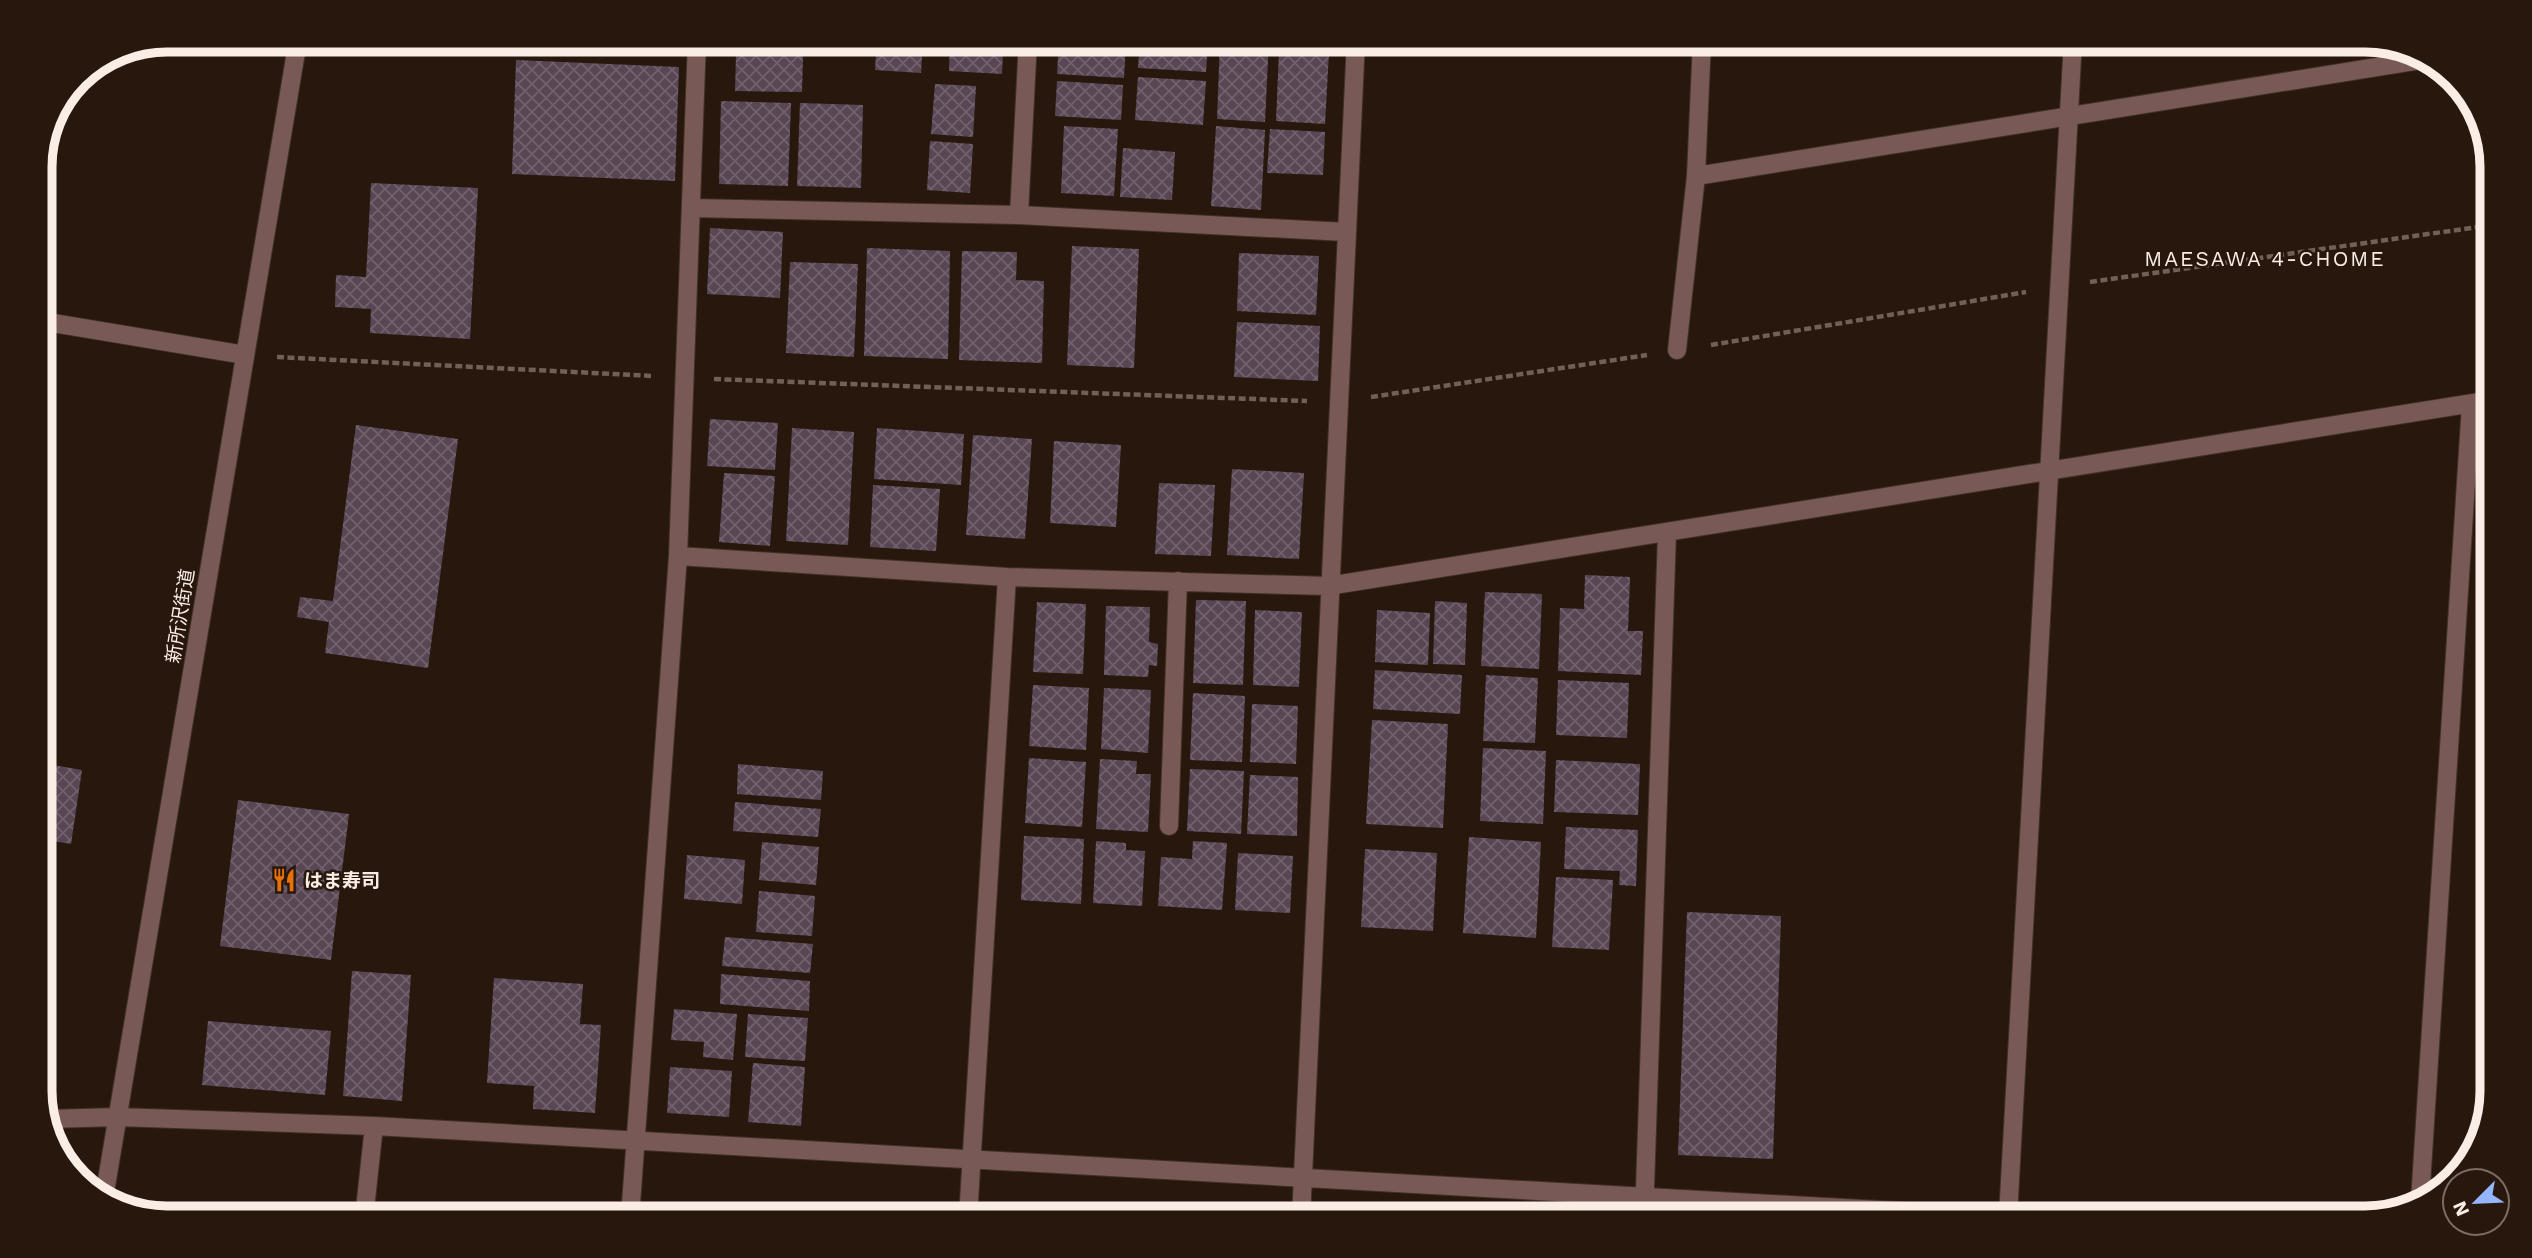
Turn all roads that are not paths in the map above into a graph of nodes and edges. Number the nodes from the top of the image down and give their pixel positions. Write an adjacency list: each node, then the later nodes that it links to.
1 (296, 52): 15 (street, 新所沢街道)
2 (697, 52): 10 (street)
3 (1027, 52): 11 (street)
4 (1355, 52): 12 (street)
5 (1701, 52): 9 (street)
6 (2072, 52): 8 (street)
7 (2409, 62): 8 (street)
8 (2069, 115): 9 (street); 18 (street)
9 (1696, 176): 14 (street)
10 (691, 208): 11 (street); 20 (street)
11 (1020, 215): 12 (street)
12 (1346, 232): 23 (street)
13 (53, 323): 15 (street)
14 (1677, 350)
15 (245, 355): 25 (street, 新所沢街道)
16 (2479, 402): 17 (street)
17 (2471, 404): 18 (street); 32 (street)
18 (2050, 473): 19 (street); 40 (street)
19 (1667, 533): 23 (street); 33 (street)
20 (678, 556): 21 (street); 28 (street)
21 (1007, 577): 22 (street); 29 (street)
22 (1178, 581): 23 (street); 24 (street)
23 (1328, 586): 30 (street)
24 (1169, 826)
25 (118, 1117): 26 (street); 27 (street); 31 (street, 新所沢街道)
26 (57, 1119)
27 (374, 1126): 28 (street); 34 (street)
28 (636, 1142): 29 (street); 35 (street)
29 (970, 1159): 30 (street); 36 (street)
30 (1303, 1178): 33 (street); 37 (street)
31 (106, 1187)
32 (2421, 1190)
33 (1644, 1197): 38 (street); 39 (street)
34 (365, 1206)
35 (631, 1206)
36 (968, 1206)
37 (1302, 1206)
38 (1644, 1206)
39 (1811, 1206)
40 (2017, 1206)

